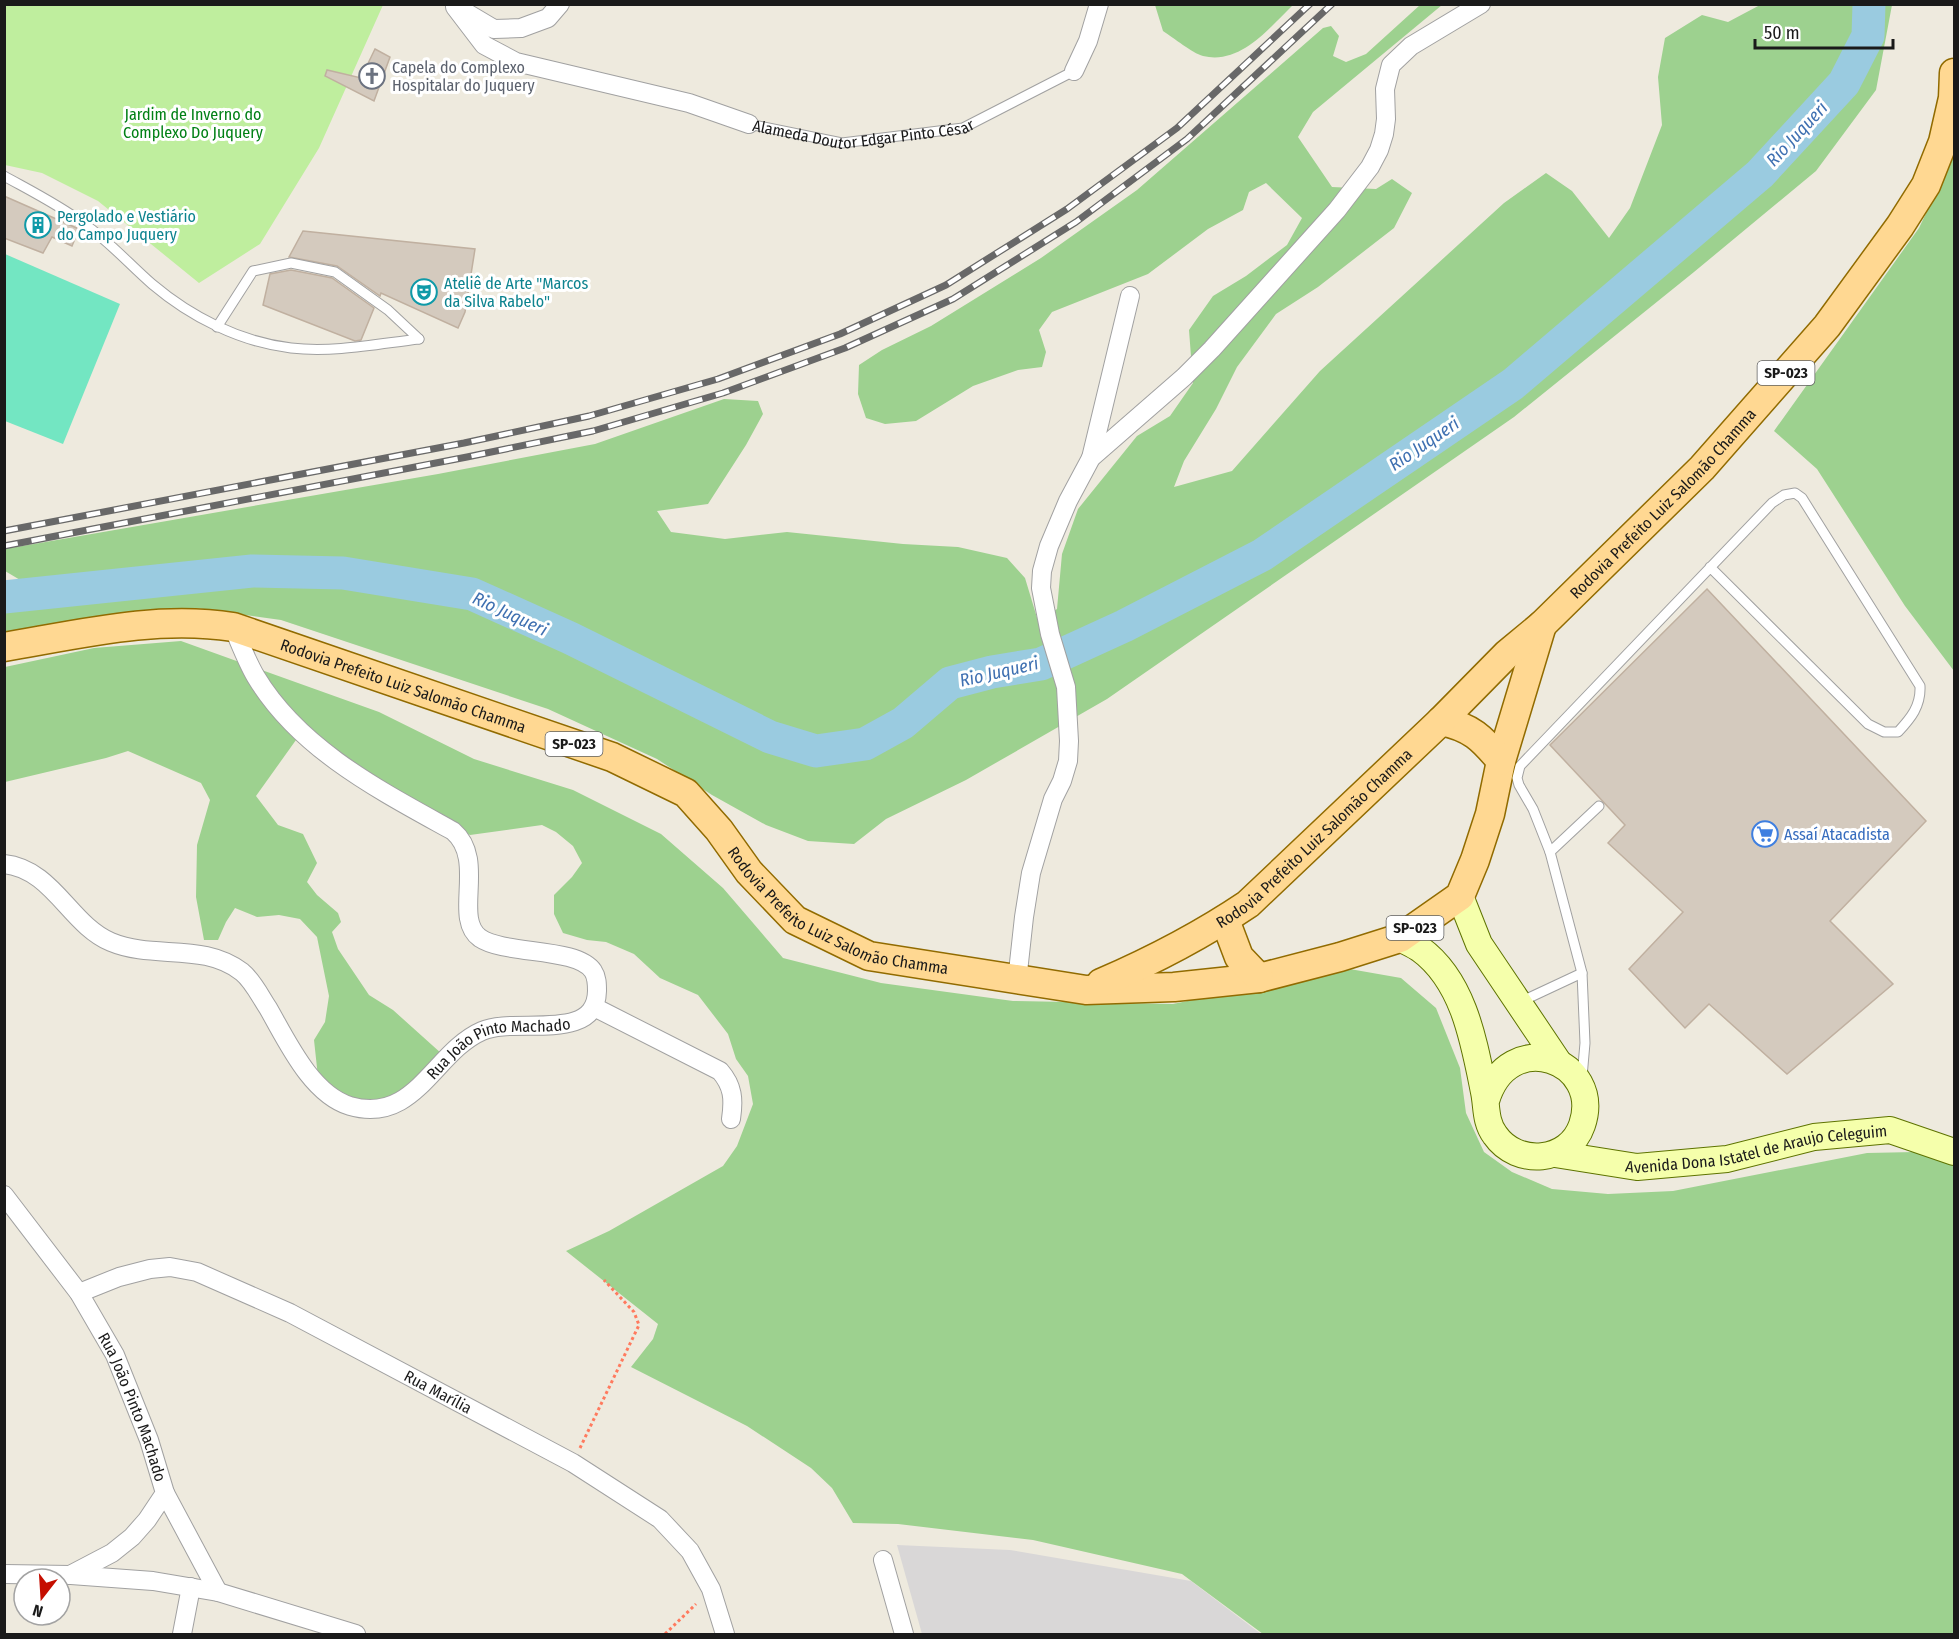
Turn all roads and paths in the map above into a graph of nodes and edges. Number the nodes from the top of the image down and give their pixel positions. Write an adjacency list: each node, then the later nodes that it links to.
1 (560, 4): 4 (street)
2 (1099, 4): 5 (street, Alameda Doutor Edgar Pinto César)
3 (1481, 4): 11 (street)
4 (452, 6): 7 (street, Alameda Doutor Edgar Pinto César)
5 (1074, 71): 7 (lane, Alameda Doutor Edgar Pinto César)
6 (1954, 73): 13 (main road, Rodovia Prefeito Luiz Salomão Chamma / SP-023)
7 (749, 124)
8 (4, 176): 10 (lane)
9 (1130, 296): 11 (street)
10 (217, 327): 10 (lane)
11 (1091, 458): 26 (street)
12 (1710, 567): 12 (lane); 19 (lane)
13 (1542, 625): 16 (main road, Rodovia Prefeito Luiz Salomão Chamma / SP-023); 17 (main road, Rodovia Prefeito Luiz Salomão Chamma / SP-023)
14 (233, 627): 15 (main road, Rodovia Prefeito Luiz Salomão Chamma / SP-023); 26 (main road, Rodovia Prefeito Luiz Salomão Chamma / SP-023); 29 (street, Rua João Pinto Machado)
15 (4, 647)
16 (1441, 721): 17 (main road); 22 (main road, Rodovia Prefeito Luiz Salomão Chamma / SP-023)
17 (1501, 761): 21 (main road, Rodovia Prefeito Luiz Salomão Chamma / SP-023)
18 (1599, 806): 19 (lane)
19 (1550, 852): 24 (lane)
20 (4, 864): 29 (street, Rua João Pinto Machado)
21 (1460, 896): 23 (main road, Rodovia Prefeito Luiz Salomão Chamma / SP-023); 28 (main road)
22 (1225, 920): 25 (main road); 27 (main road, Rodovia Prefeito Luiz Salomão Chamma / SP-023)
23 (1400, 938): 25 (main road, Rodovia Prefeito Luiz Salomão Chamma / SP-023); 32 (main road)
24 (1582, 973): 28 (lane); 31 (lane)
25 (1259, 978): 27 (main road, Rodovia Prefeito Luiz Salomão Chamma / SP-023)
26 (1017, 981): 27 (main road, Rodovia Prefeito Luiz Salomão Chamma / SP-023)
27 (1086, 990)
28 (1520, 1002): 30 (main road)
29 (594, 1007): 33 (street)
30 (1559, 1063): 31 (main road); 32 (main road)
31 (1581, 1086): 35 (main road)
32 (1486, 1101): 35 (main road)
33 (731, 1119)
34 (1954, 1152): 35 (main road, Avenida Dona Istatel de Araujo Celeguim)
35 (1556, 1154)
36 (4, 1195): 38 (street, Rua João Pinto Machado)
37 (604, 1280): 39 (path)
38 (79, 1293): 39 (street, Rua Marília); 40 (street, Rua João Pinto Machado)
39 (573, 1463): 45 (street, Rua Marília)
40 (165, 1492): 42 (street, Rua João Pinto Machado); 46 (street)
41 (883, 1560): 51 (street)
42 (72, 1574)
43 (72, 1575): 44 (street)
44 (190, 1587): 46 (street); 47 (street)
45 (711, 1589): 49 (path); 50 (street, Rua Marília)
46 (218, 1592): 48 (street)
47 (182, 1635)
48 (356, 1635)
49 (665, 1635)
50 (725, 1635)
51 (904, 1635)

